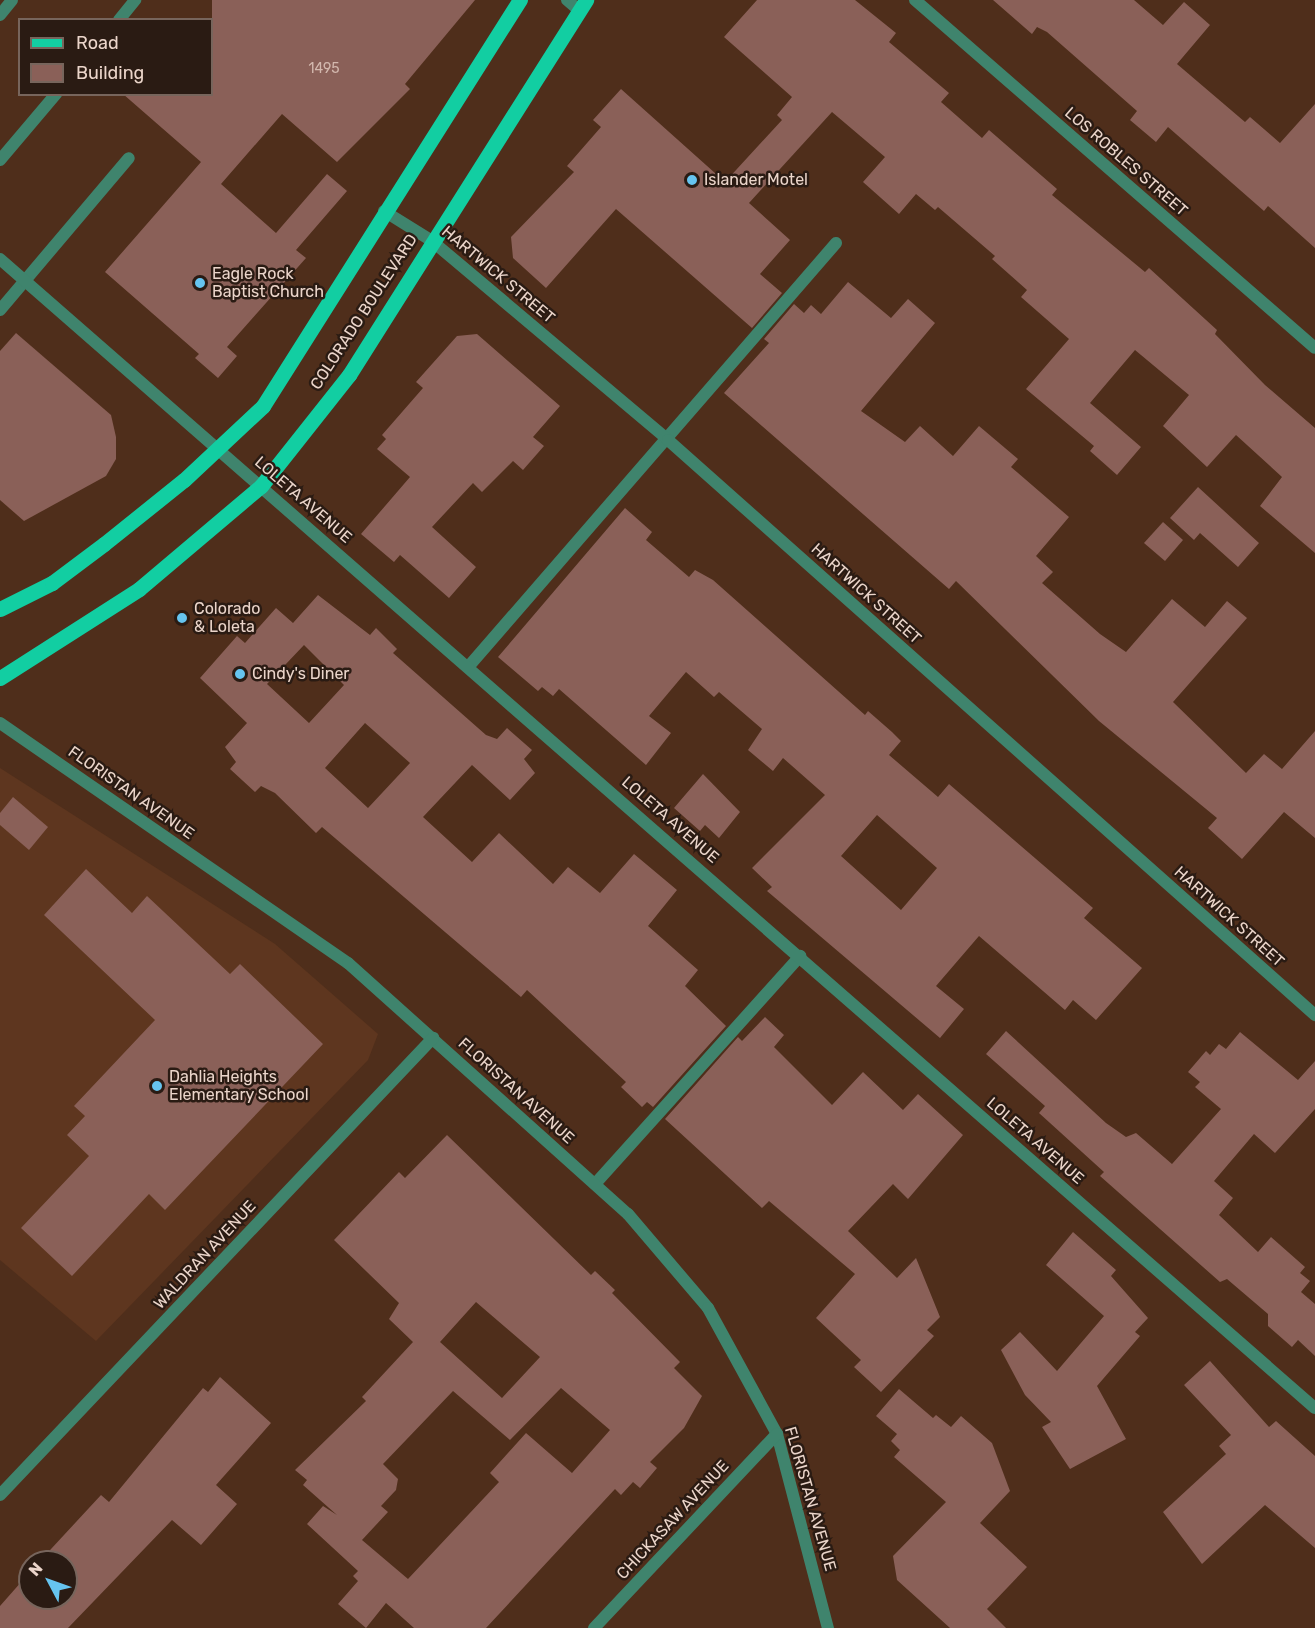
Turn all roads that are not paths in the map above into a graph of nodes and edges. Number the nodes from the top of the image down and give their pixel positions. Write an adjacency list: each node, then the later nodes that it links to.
1 (12, 0): 7 (street)
2 (135, 0): 8 (street)
3 (520, 0): 12 (main road, COLORADO BOULEVARD)
4 (567, 0): 6 (street)
5 (915, 0): 18 (street, LOS ROBLES STREET)
6 (583, 5): 13 (main road, COLORADO BOULEVARD)
7 (0, 15)
8 (121, 18)
9 (54, 96): 11 (street)
10 (129, 158): 16 (street)
11 (0, 160)
12 (384, 211): 13 (street, HARTWICK STREET); 20 (main road, COLORADO BOULEVARD)
13 (432, 241): 19 (street, HARTWICK STREET); 21 (main road, COLORADO BOULEVARD)
14 (836, 243): 19 (street)
15 (0, 259): 16 (street, LOLETA AVENUE)
16 (25, 281): 17 (street); 20 (street, LOLETA AVENUE)
17 (0, 310)
18 (1315, 348)
19 (668, 440): 23 (street); 27 (street, HARTWICK STREET)
20 (219, 449): 21 (street, LOLETA AVENUE); 22 (main road, COLORADO BOULEVARD)
21 (261, 486): 23 (street, LOLETA AVENUE); 24 (main road, COLORADO BOULEVARD)
22 (0, 609)
23 (469, 666): 26 (street, LOLETA AVENUE)
24 (0, 678)
25 (0, 723): 28 (street, FLORISTAN AVENUE)
26 (800, 956): 29 (street); 30 (street, LOLETA AVENUE)
27 (1315, 1015)
28 (433, 1038): 29 (street, FLORISTAN AVENUE); 32 (street, WALDRAN AVENUE)
29 (595, 1184): 31 (street, FLORISTAN AVENUE)
30 (1315, 1408)
31 (777, 1434): 33 (street, CHICKASAW AVENUE); 34 (street, FLORISTAN AVENUE)
32 (0, 1495)
33 (594, 1628)
34 (828, 1628)

